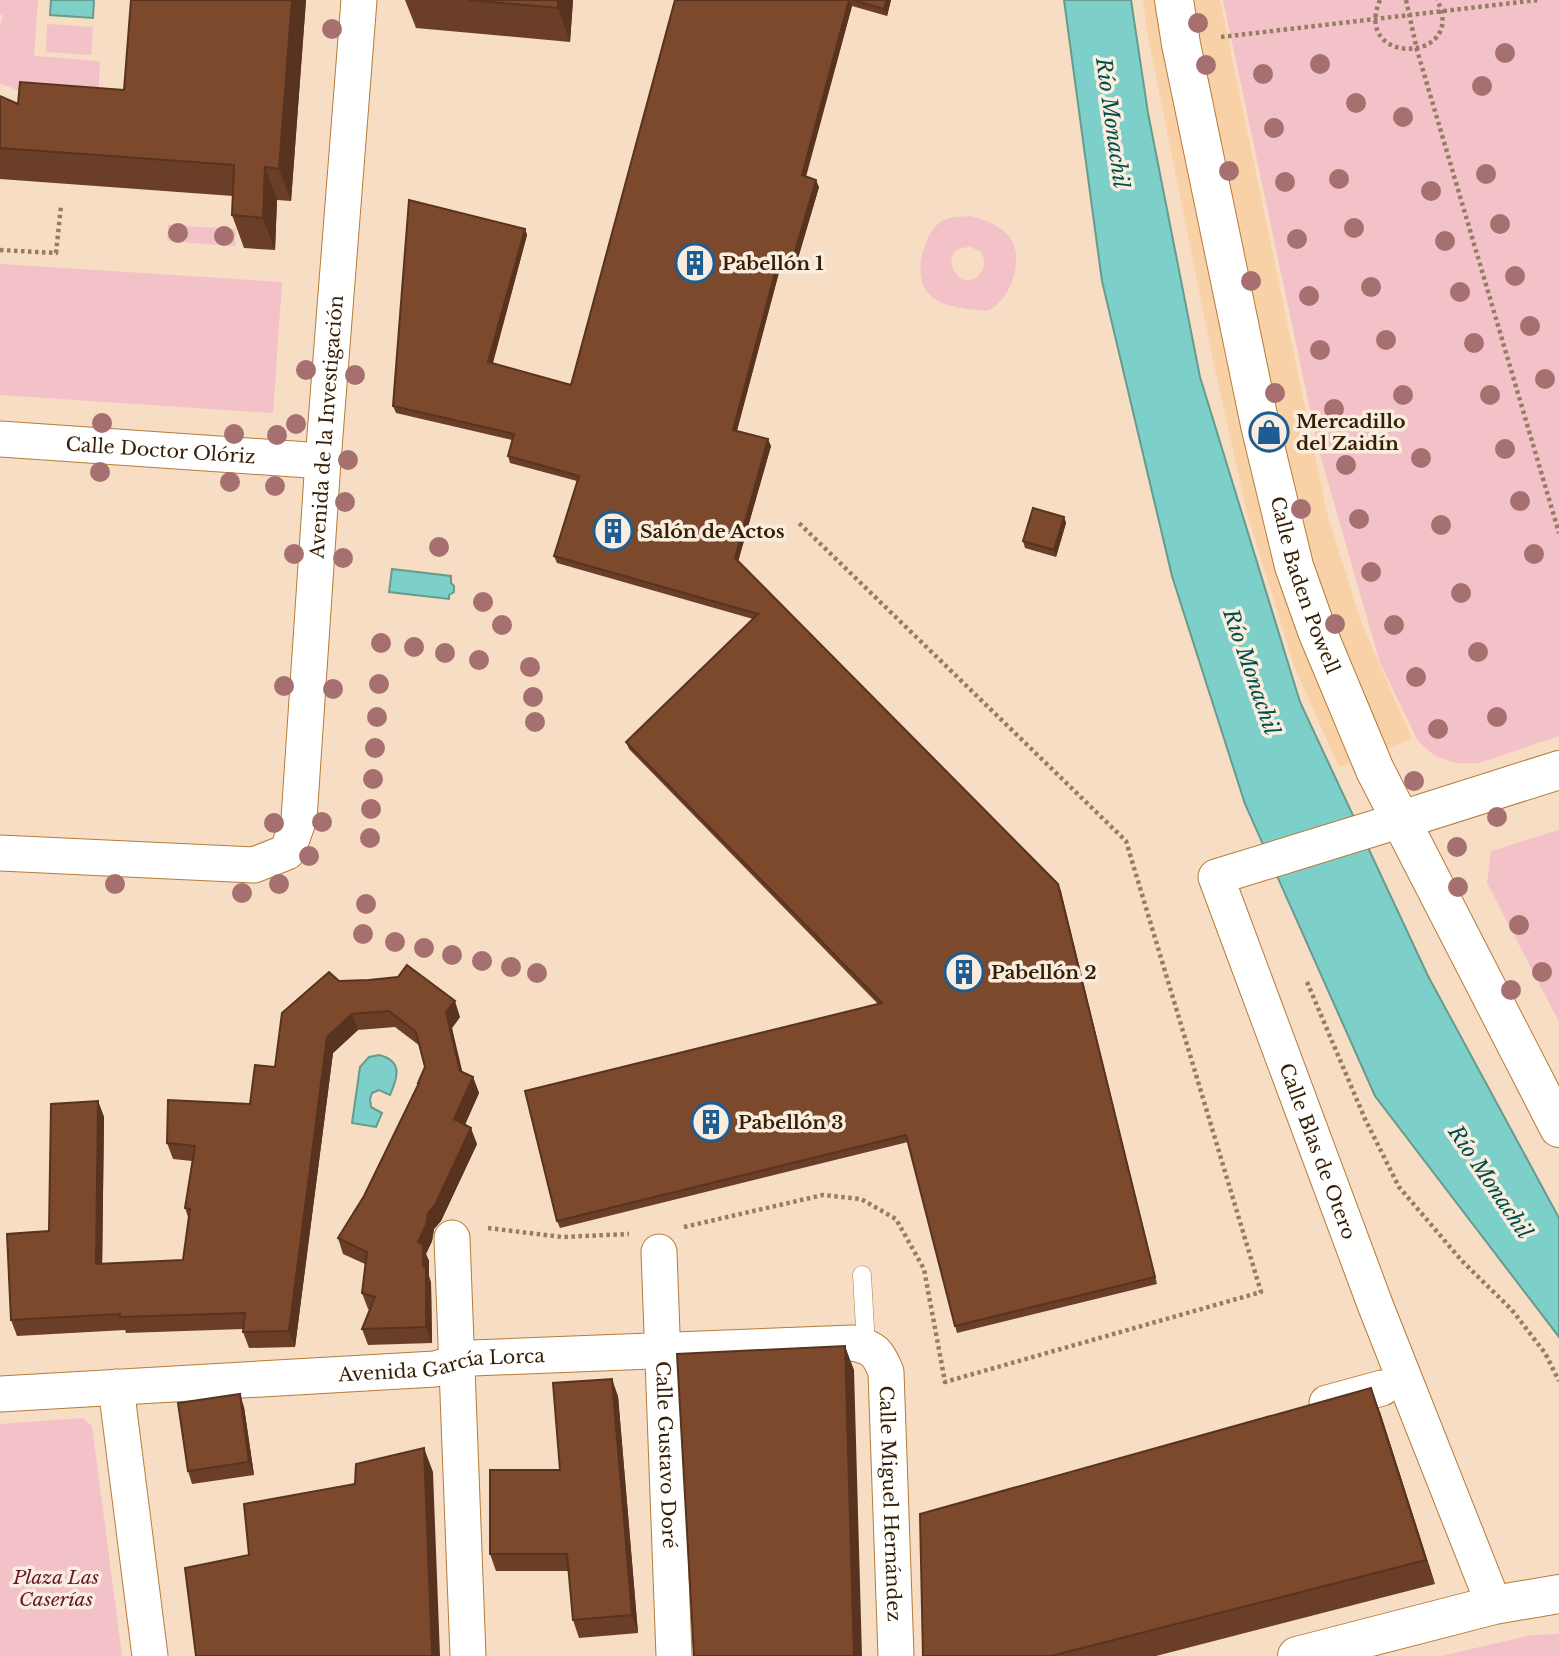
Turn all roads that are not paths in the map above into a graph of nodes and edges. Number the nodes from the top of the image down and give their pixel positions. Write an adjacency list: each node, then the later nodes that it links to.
1 (359, 0): 4 (street, Avenida de la Investigación)
2 (1174, 0): 6 (main road, Calle Baden Powell)
3 (0, 439): 4 (street, Calle Doctor Olóriz)
4 (323, 461): 7 (street, Avenida de la Investigación)
5 (1559, 770): 6 (main road)
6 (1383, 825): 8 (main road, Calle Baden Powell); 20 (street, Calle Blas de Otero)
7 (0, 853)
8 (1559, 1128)
9 (468, 1233): 14 (street)
10 (659, 1243): 13 (street, Calle Gustavo Doré)
11 (862, 1275): 12 (lane)
12 (873, 1350): 13 (street, Avenida García Lorca); 24 (street, Calle Miguel Hernández)
13 (663, 1351): 14 (street, Avenida García Lorca); 23 (street, Calle Gustavo Doré)
14 (456, 1363): 15 (street, Avenida García Lorca); 22 (street)
15 (116, 1387): 17 (street, Avenida García Lorca); 21 (street)
16 (1382, 1388): 18 (street)
17 (0, 1394)
18 (1302, 1410)
19 (1559, 1594): 20 (main road)
20 (1494, 1605): 25 (main road)
21 (150, 1656)
22 (468, 1656)
23 (674, 1656)
24 (896, 1656)
25 (1297, 1656)

